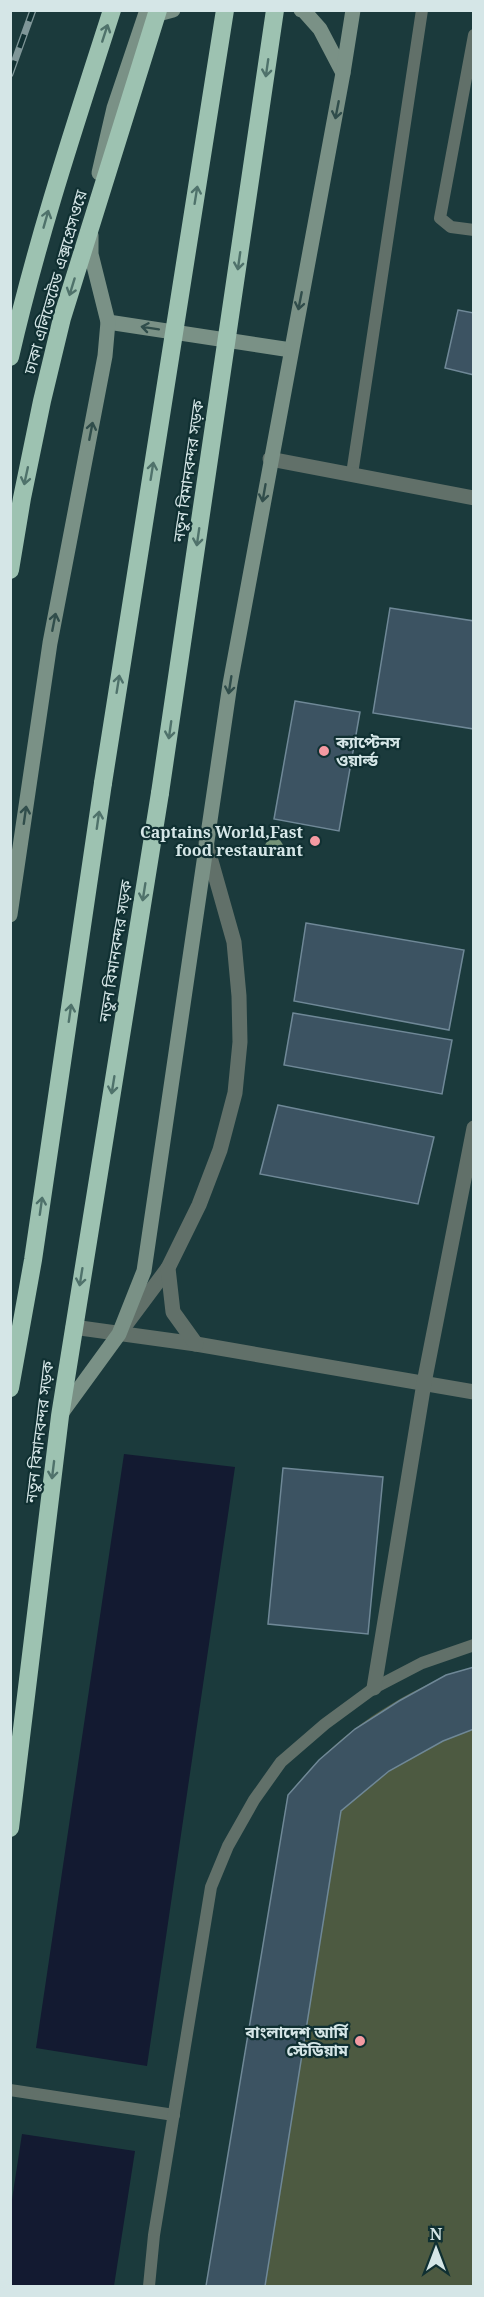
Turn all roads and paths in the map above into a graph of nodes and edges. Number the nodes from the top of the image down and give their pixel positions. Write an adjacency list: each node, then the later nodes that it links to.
1 (112, 10): 14 (highway, ঢাকা এলিভেটেড এক্সপ্রেসওয়ে, one-way to 1)
2 (172, 10): 8 (main road)
3 (225, 10): 27 (highway, নতুন বিমানবন্দর সড়ক, one-way to 3, bridge)
4 (275, 10): 23 (highway, নতুন বিমানবন্দর সড়ক, one-way to 23, bridge)
5 (301, 10): 10 (main road)
6 (353, 10): 10 (main road)
7 (422, 10): 16 (lane)
8 (151, 13): 12 (main road); 18 (highway, ঢাকা এলিভেটেড এক্সপ্রেসওয়ে, one-way to 18, bridge)
9 (474, 35): 11 (lane)
10 (343, 74): 13 (main road, one-way to 13)
11 (474, 231)
12 (108, 322): 13 (main road, one-way to 12); 20 (main road, one-way to 12)
13 (291, 350): 15 (main road)
14 (10, 357)
15 (270, 459): 16 (street); 19 (main road, one-way to 19)
16 (352, 474): 17 (street)
17 (474, 498)
18 (10, 570)
19 (206, 843): 22 (street); 24 (main road)
20 (10, 915)
21 (474, 1128): 26 (street)
22 (168, 1268): 24 (street); 25 (street)
23 (73, 1327): 24 (street); 29 (highway, নতুন বিমানবন্দর সড়ক)
24 (119, 1334): 25 (street); 29 (main road)
25 (196, 1344): 26 (street)
26 (424, 1383): 28 (street); 31 (street)
27 (10, 1388)
28 (474, 1392)
29 (60, 1416): 32 (highway, নতুন বিমানবন্দর সড়ক, one-way to 32)
30 (474, 1645): 31 (lane)
31 (374, 1688): 34 (lane)
32 (10, 1828)
33 (10, 2090): 34 (lane)
34 (174, 2115): 35 (lane)
35 (149, 2286)

